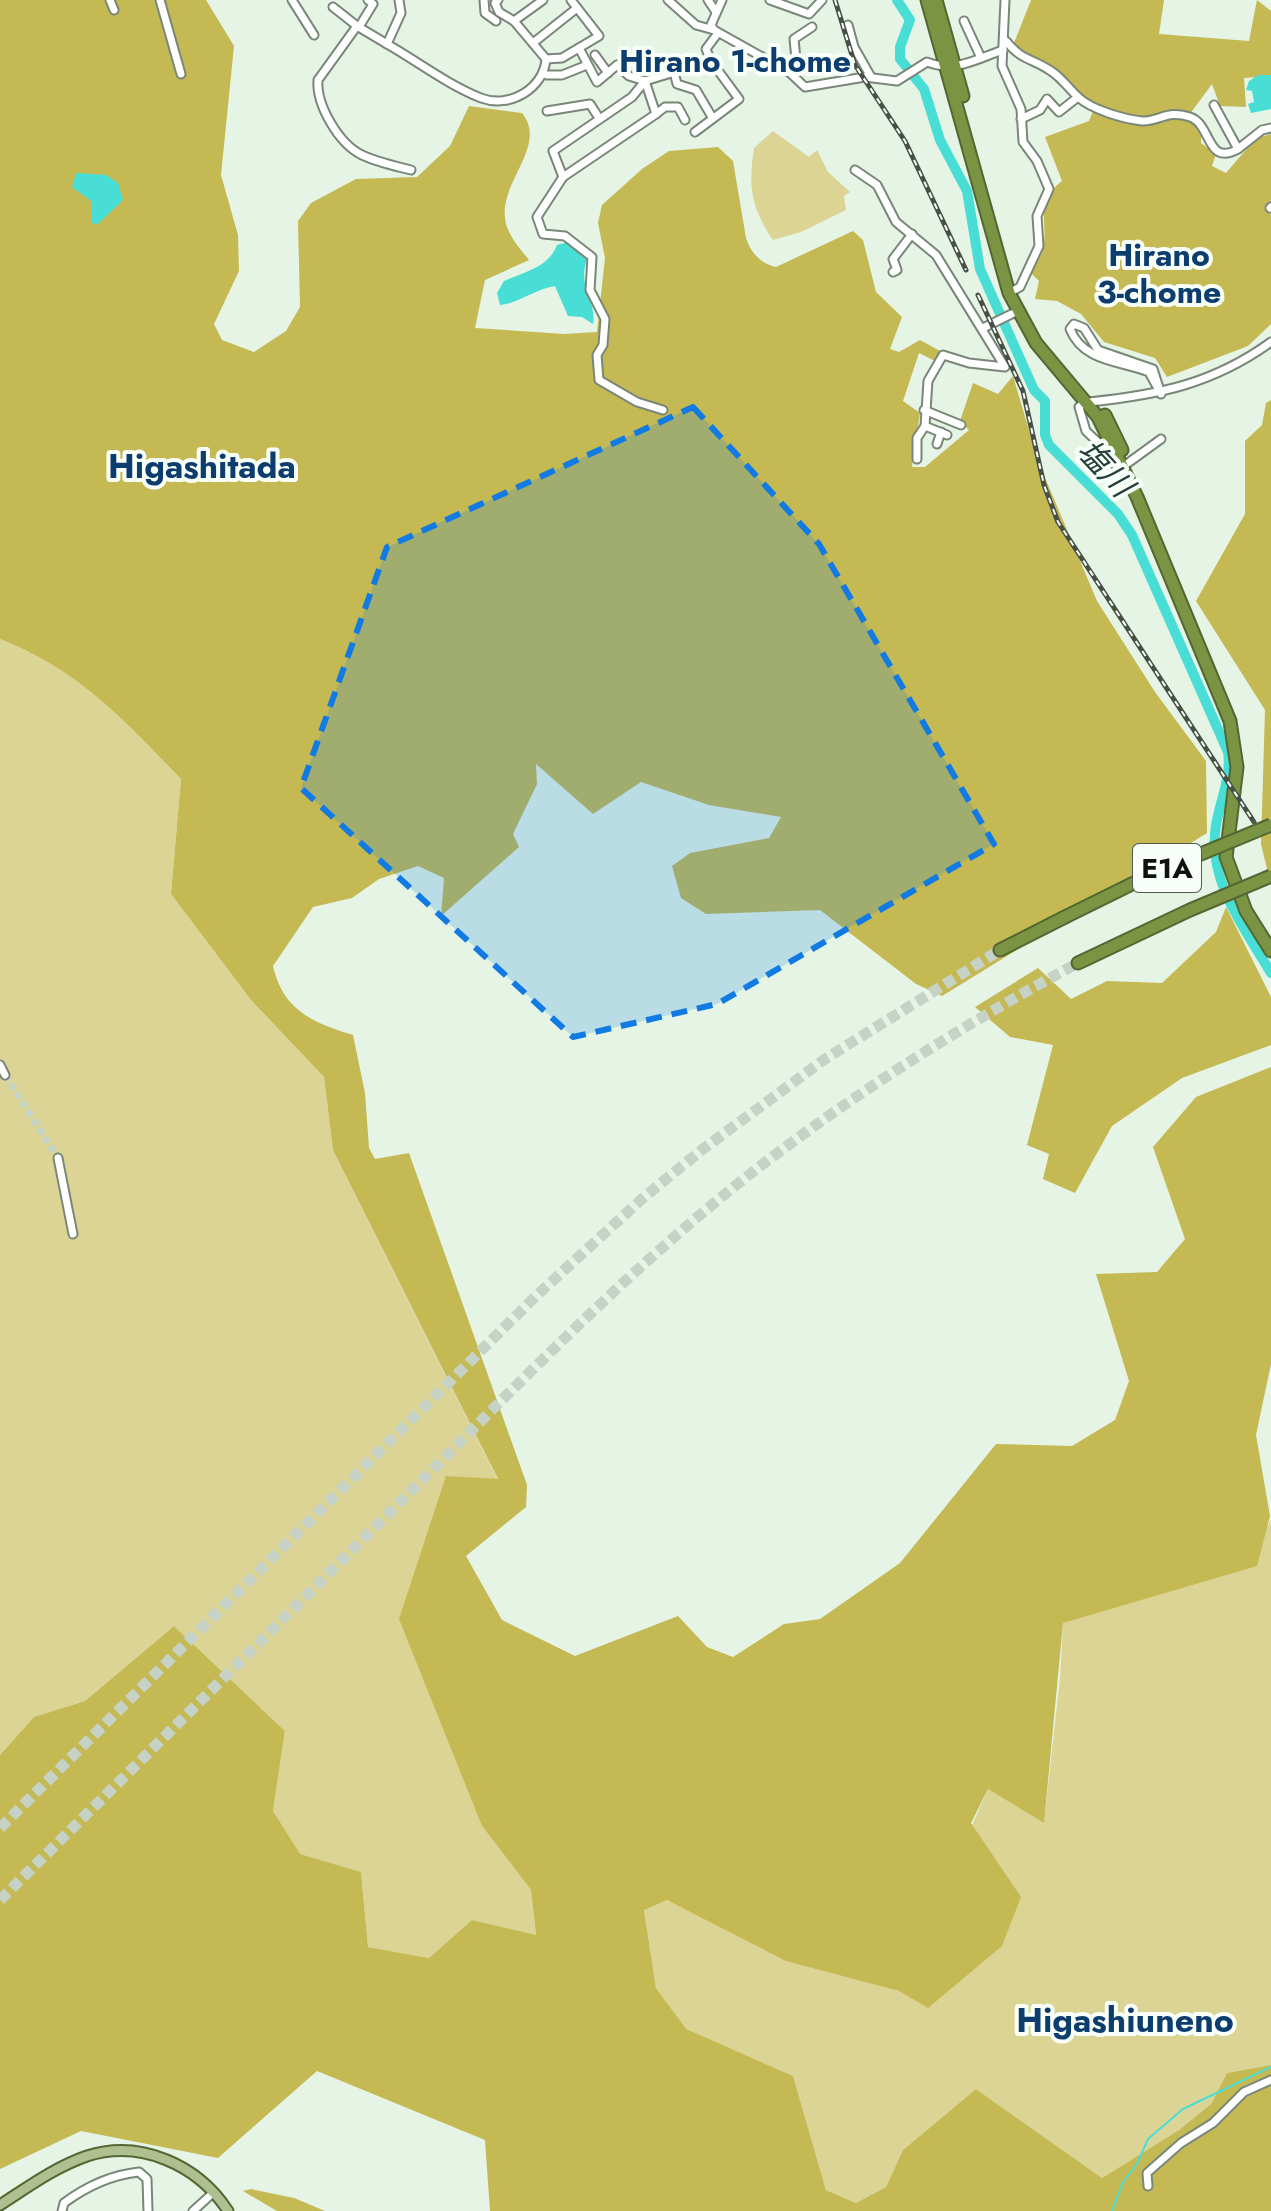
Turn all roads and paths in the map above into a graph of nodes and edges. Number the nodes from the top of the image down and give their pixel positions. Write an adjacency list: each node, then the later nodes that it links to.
1 (110, 0): 20 (street)
2 (160, 0): 44 (street)
3 (292, 0): 29 (street)
4 (368, 0): 26 (street)
5 (399, 0): 32 (street)
6 (484, 0): 22 (street)
7 (498, 0): 23 (street)
8 (543, 0): 23 (street)
9 (571, 0): 19 (street)
10 (668, 0): 28 (street)
11 (708, 0): 21 (street)
12 (722, 0): 21 (street)
13 (770, 0): 14 (street)
14 (822, 0)
15 (927, 0): 40 (highway)
16 (936, 0): 40 (highway)
17 (1005, 0): 30 (street)
18 (333, 7): 26 (street)
19 (577, 8): 31 (street); 33 (street)
20 (114, 10)
21 (716, 12): 28 (street)
22 (496, 21)
23 (514, 21): 31 (street)
24 (964, 21): 36 (street)
25 (848, 25): 46 (street)
26 (358, 26): 32 (street); 59 (street)
27 (812, 27): 42 (street)
28 (716, 32): 38 (street); 42 (street)
29 (314, 35)
30 (1006, 41): 34 (street); 48 (street)
31 (533, 43): 37 (street)
32 (387, 44): 37 (street)
33 (579, 48): 37 (street); 39 (street)
34 (1003, 50): 36 (street); 54 (street)
35 (595, 55): 43 (street)
36 (981, 58): 40 (street)
37 (546, 59)
38 (711, 61): 41 (street); 52 (street)
39 (587, 65): 43 (street); 45 (street)
40 (953, 68): 46 (street); 64 (highway)
41 (674, 72): 47 (street); 52 (street)
42 (789, 72): 46 (street)
43 (608, 73): 47 (street)
44 (181, 74)
45 (547, 75)
46 (871, 77)
47 (645, 81): 51 (street); 53 (street)
48 (1078, 97): 54 (street); 58 (street)
49 (1214, 105): 58 (street)
50 (547, 111): 53 (street)
51 (656, 114): 55 (street); 61 (street)
52 (712, 117): 57 (street)
53 (599, 118): 61 (street)
54 (1021, 119): 64 (street)
55 (685, 120)
56 (1271, 128): 58 (street)
57 (695, 132)
58 (1238, 149)
59 (411, 170)
60 (855, 170): 62 (street)
61 (563, 177): 70 (street)
62 (912, 234): 63 (street); 66 (street)
63 (893, 272)
64 (1012, 292): 65 (highway)
65 (1015, 313): 66 (street); 69 (highway)
66 (983, 328): 71 (street)
67 (1271, 342): 68 (street)
68 (1161, 394): 68 (street); 69 (street)
69 (1091, 401): 77 (highway); 77 (street)
70 (663, 410)
71 (924, 410): 72 (street); 73 (street)
72 (961, 425)
73 (925, 426): 75 (street); 76 (street)
74 (1161, 439): 77 (street)
75 (937, 444)
76 (917, 459)
77 (1124, 462): 80 (highway); 82 (highway)
78 (1271, 825): 81 (highway, E1A, bridge)
79 (1271, 876): 83 (highway, E1A, bridge)
80 (1271, 939)
81 (1000, 950)
82 (1271, 951)
83 (1078, 963)
84 (0, 1065): 85 (street)
85 (5, 1075)
86 (58, 1158): 87 (street)
87 (73, 1234)
88 (1271, 2080): 89 (street)
89 (1148, 2186)
90 (214, 2192): 91 (main road); 94 (street); 95 (main road)
91 (0, 2205)
92 (62, 2211): 93 (street)
93 (148, 2211)
94 (193, 2211)
95 (228, 2211)

